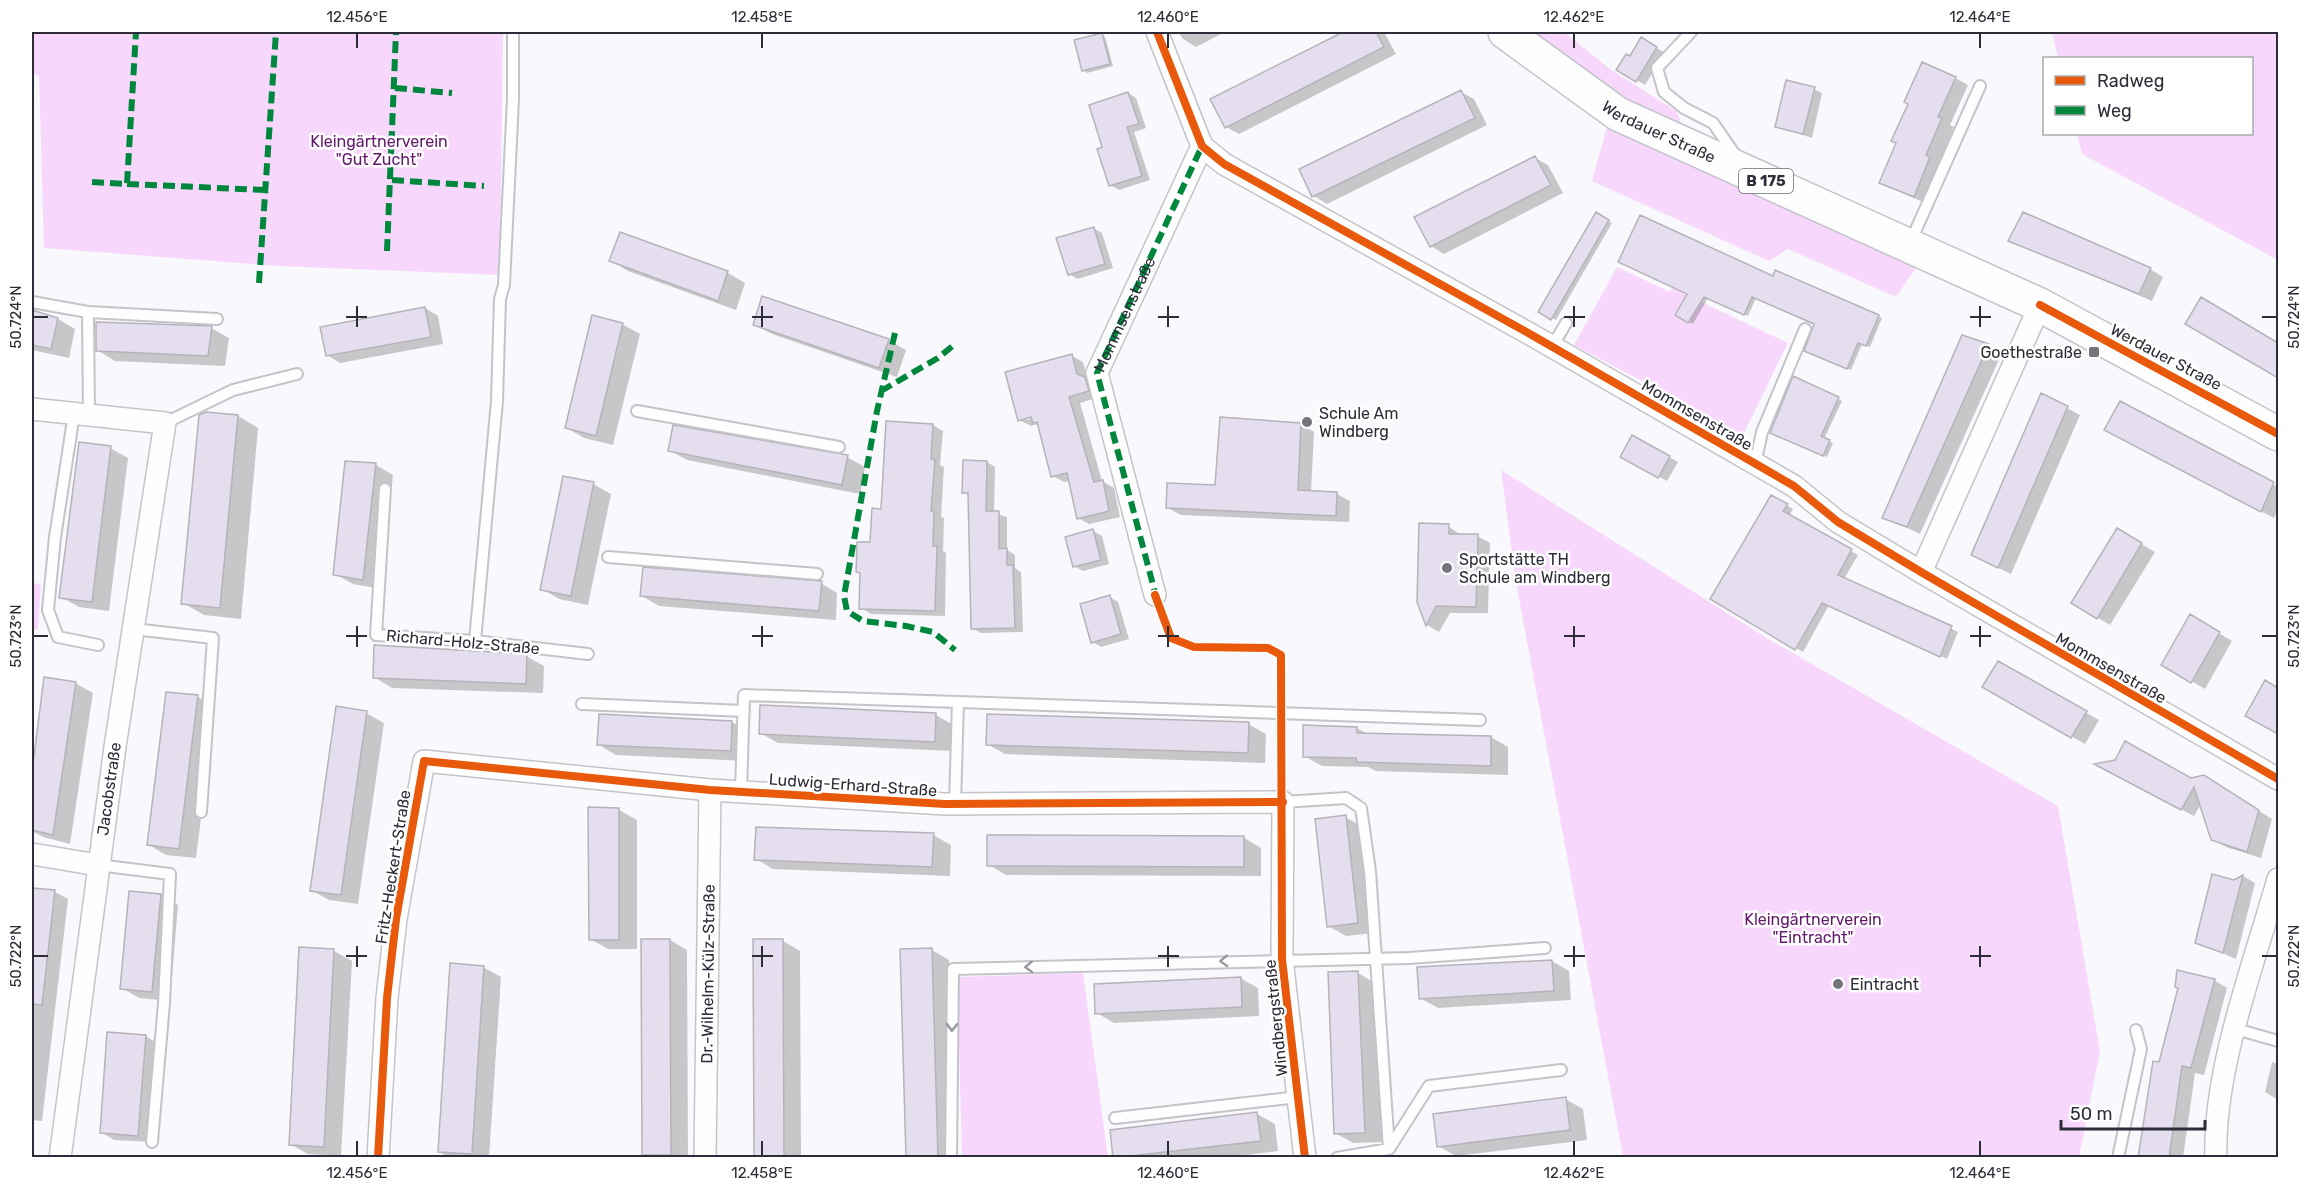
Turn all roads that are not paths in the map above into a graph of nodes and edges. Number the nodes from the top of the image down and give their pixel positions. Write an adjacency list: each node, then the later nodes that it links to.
1 (513, 32): 30 (lane)
2 (1156, 32): 6 (street, Mommsenstraße)
3 (1505, 32): 7 (main road, Werdauer Straße / B 175)
4 (1691, 32): 7 (lane)
5 (1980, 86): 8 (lane)
6 (1202, 146): 15 (street, Mommsenstraße); 28 (street, Mommsenstraße)
7 (1754, 176): 8 (main road, Werdauer Straße / B 175)
8 (1909, 246): 10 (main road, Werdauer Straße / B 175)
9 (32, 302): 11 (lane)
10 (2040, 306): 21 (main road, Werdauer Straße / B 175); 26 (street)
11 (88, 312): 12 (lane); 19 (lane)
12 (217, 319)
13 (1566, 323): 15 (lane)
14 (1805, 328): 23 (lane)
15 (1552, 347): 23 (street, Mommsenstraße)
16 (297, 374): 20 (lane)
17 (32, 409): 19 (street)
18 (637, 411): 22 (lane)
19 (81, 415): 20 (street); 31 (lane)
20 (165, 423): 29 (street, Jacobstraße)
21 (2278, 434)
22 (839, 447)
23 (1755, 464): 26 (street, Mommsenstraße)
24 (385, 489): 30 (lane, Richard-Holz-Straße)
25 (608, 557): 27 (lane)
26 (1921, 572): 38 (street, Mommsenstraße)
27 (818, 574)
28 (1155, 594)
29 (133, 629): 43 (lane); 45 (street, Jacobstraße)
30 (475, 642): 32 (lane, Richard-Holz-Straße)
31 (98, 645)
32 (588, 654)
33 (958, 702): 35 (lane); 36 (lane); 42 (lane)
34 (582, 704): 35 (lane)
35 (744, 711): 40 (lane)
36 (1480, 720)
37 (424, 761): 39 (street, Ludwig-Erhard-Straße); 59 (street, Fritz-Heckert-Straße)
38 (2278, 779)
39 (710, 790): 40 (street, Ludwig-Erhard-Straße); 60 (street, Dr.-Wilhelm-Külz-Straße)
40 (741, 791): 42 (street, Ludwig-Erhard-Straße)
41 (1283, 802): 42 (street, Ludwig-Erhard-Straße); 48 (lane); 49 (street, Windbergstraße)
42 (956, 804)
43 (201, 812)
44 (32, 854): 45 (street)
45 (98, 865): 56 (lane); 58 (street, Jacobstraße)
46 (2278, 879): 50 (street)
47 (1545, 948): 48 (lane, Windbergstraße)
48 (1377, 958): 49 (lane, Windbergstraße); 57 (lane)
49 (1282, 959): 54 (street, Windbergstraße); 61 (lane, Windbergstraße, one-way to 61)
50 (2236, 1029): 52 (lane); 65 (street)
51 (2136, 1030): 64 (lane)
52 (2278, 1041)
53 (1561, 1070): 57 (lane)
54 (1298, 1097): 55 (lane); 62 (street, Windbergstraße)
55 (1114, 1118)
56 (152, 1142)
57 (1389, 1149): 63 (lane)
58 (60, 1158)
59 (378, 1158)
60 (705, 1158)
61 (951, 1158)
62 (1305, 1158)
63 (1337, 1158)
64 (2118, 1158)
65 (2216, 1158)

